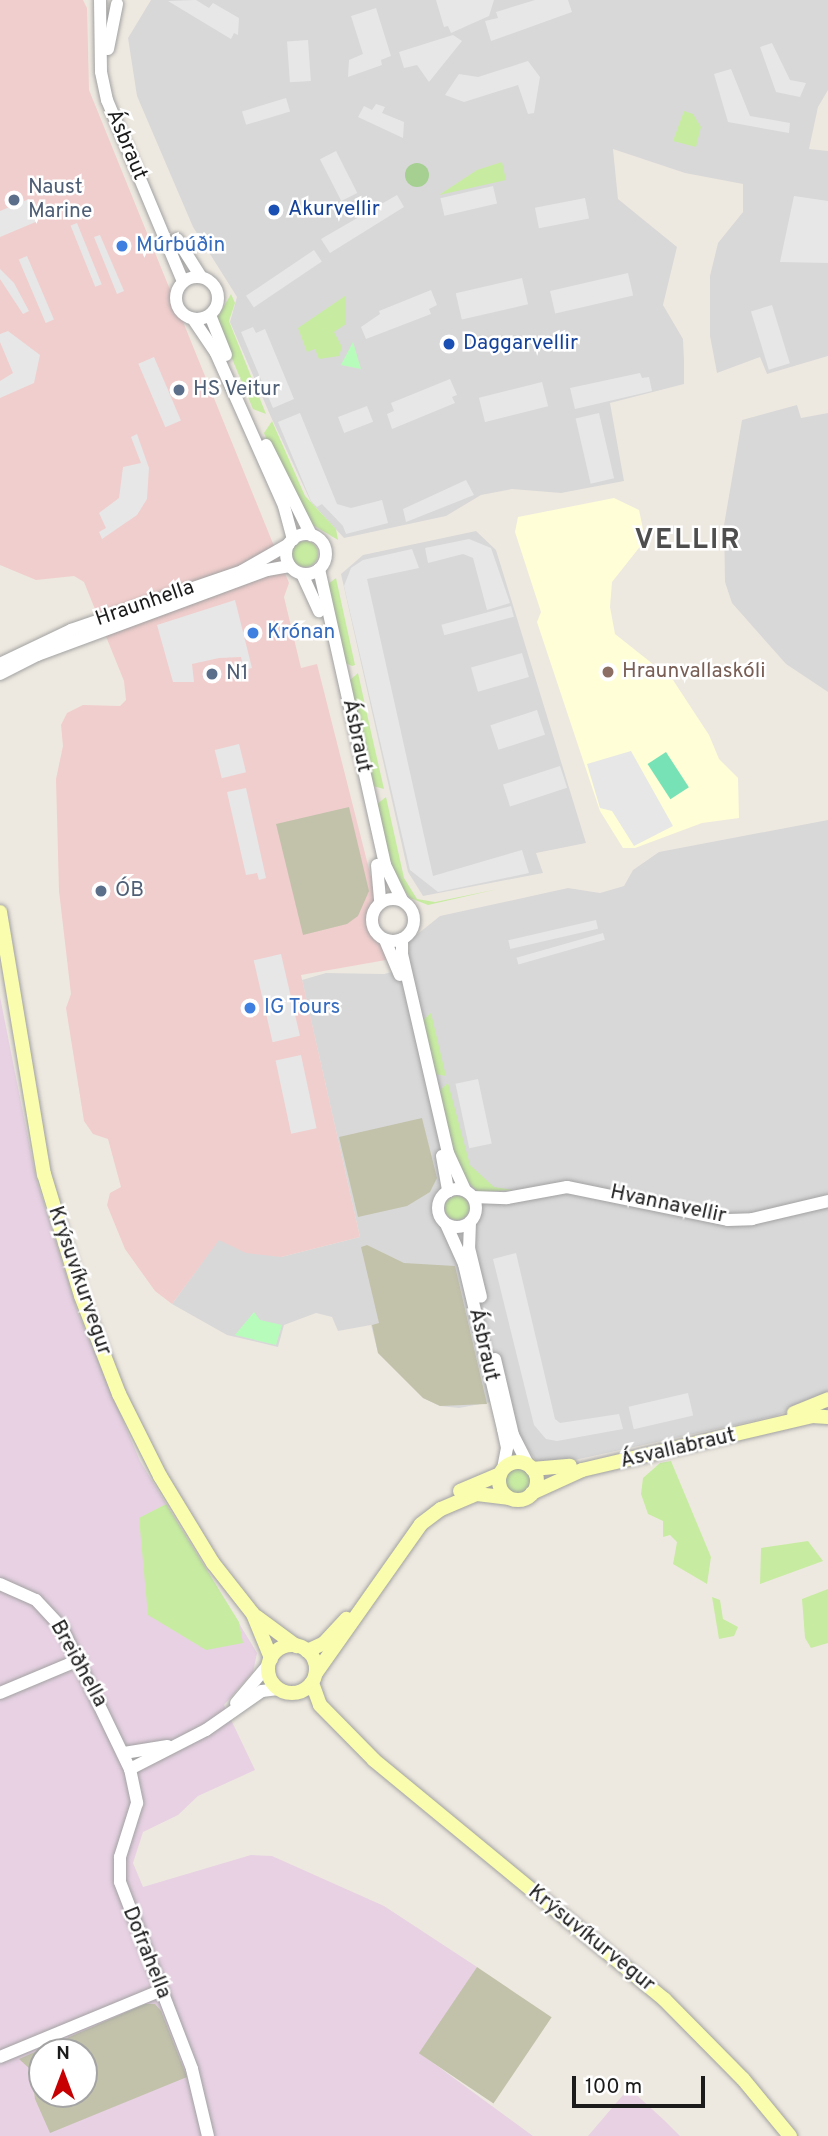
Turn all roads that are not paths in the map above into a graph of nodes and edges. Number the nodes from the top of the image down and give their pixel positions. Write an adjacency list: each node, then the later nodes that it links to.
1 (102, 0): 2 (street); 4 (street, Ásbraut)
2 (122, 2): 3 (street, Ásbraut)
3 (201, 277): 4 (street); 5 (street)
4 (183, 282): 6 (street)
5 (210, 315): 6 (street); 7 (street)
6 (193, 318): 8 (street)
7 (311, 535): 8 (street); 10 (street)
8 (291, 542): 9 (street); 12 (street, Hraunhella)
9 (290, 566): 11 (street); 13 (street, Hraunhella)
10 (319, 569): 11 (street); 14 (street, Ásbraut)
11 (302, 573): 15 (street, Ásbraut)
12 (0, 664)
13 (0, 674)
14 (402, 900): 15 (street); 17 (street)
15 (380, 903): 18 (street)
16 (0, 912): 32 (main road, Krýsuvíkurvegur)
17 (402, 939): 18 (street); 20 (street)
18 (385, 940): 19 (street)
19 (448, 1191): 20 (street); 24 (street)
20 (469, 1194): 21 (street, Hvannavellir); 23 (street)
21 (507, 1198): 22 (street, Hvannavellir); 23 (street, Hvannavellir)
22 (828, 1201)
23 (472, 1220): 24 (street); 27 (street, Ásbraut)
24 (446, 1224): 28 (street, Ásbraut)
25 (828, 1399): 27 (main road, Ásvallabraut)
26 (828, 1417): 29 (main road, Ásvallabraut)
27 (530, 1467): 28 (main road); 29 (main road)
28 (501, 1471): 30 (main road); 33 (main road)
29 (532, 1493): 30 (main road)
30 (508, 1498): 36 (main road)
31 (0, 1584): 34 (street, Breiðhella)
32 (253, 1614): 33 (main road, Krýsuvíkurvegur); 35 (main road, Krýsuvíkurvegur)
33 (302, 1648): 35 (main road); 36 (main road)
34 (79, 1660): 38 (street); 41 (street, Breiðhella)
35 (270, 1661): 37 (main road); 39 (street)
36 (314, 1678): 37 (main road); 42 (main road, Krýsuvíkurvegur)
37 (284, 1691): 39 (street); 42 (main road, Krýsuvíkurvegur)
38 (0, 1693)
39 (233, 1709): 40 (street)
40 (177, 1744): 41 (street); 43 (street)
41 (124, 1754): 43 (street, Breiðhella)
42 (374, 1760): 47 (main road, Krýsuvíkurvegur)
43 (130, 1769): 44 (street, Dofrahella)
44 (162, 1990): 45 (street); 46 (street, Dofrahella)
45 (0, 2057)
46 (208, 2136)
47 (790, 2136)

